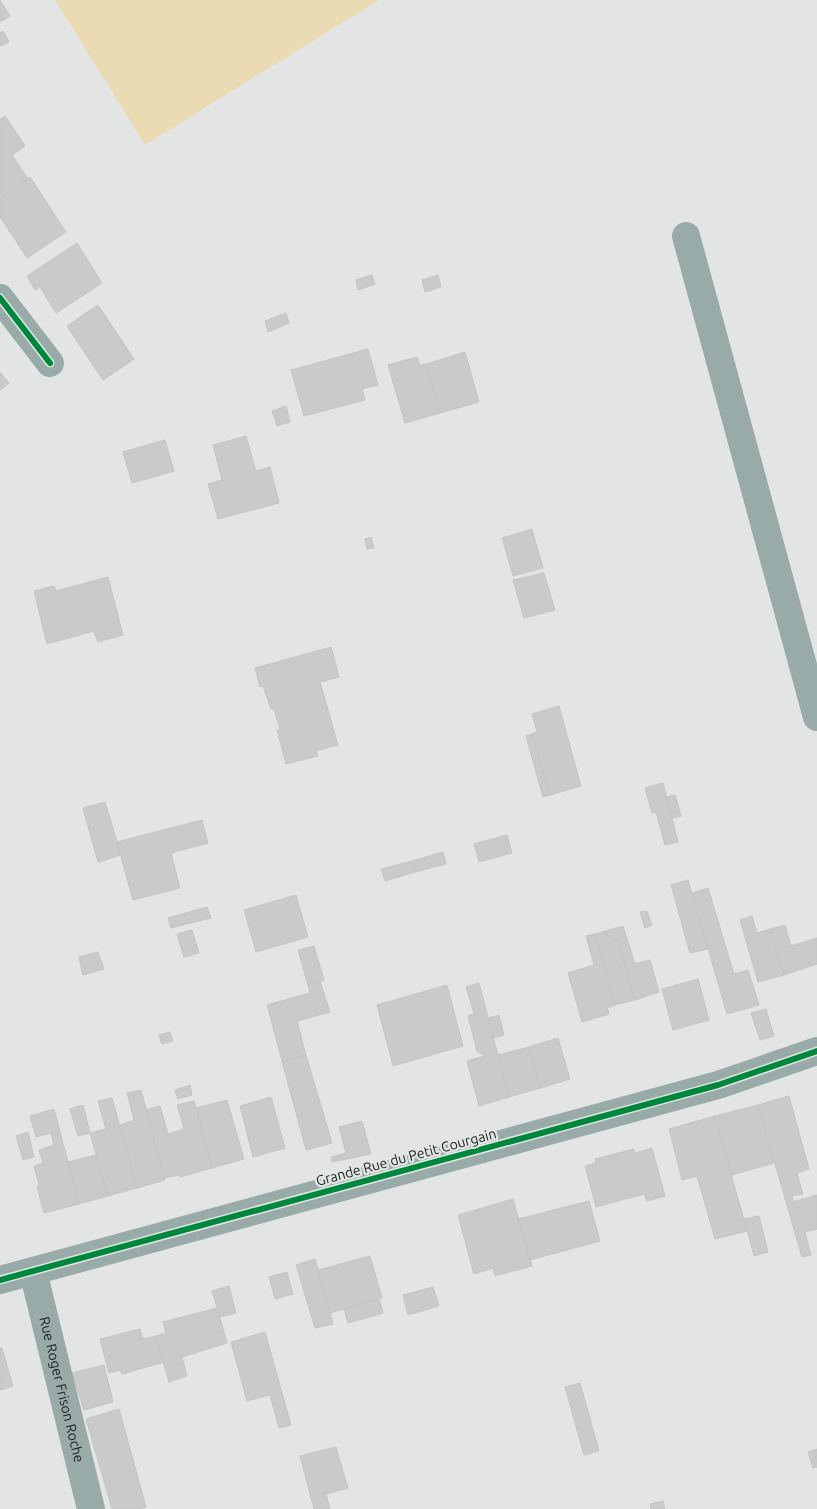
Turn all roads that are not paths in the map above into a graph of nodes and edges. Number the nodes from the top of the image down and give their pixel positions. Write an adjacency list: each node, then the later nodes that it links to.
1 (686, 236): 4 (street)
2 (0, 298): 3 (street)
3 (50, 363)
4 (817, 717)
5 (817, 1051): 6 (street, Grande Rue du Petit Courgain)
6 (33, 1271): 7 (street, Grande Rue du Petit Courgain); 8 (street, Rue Roger Frison Roche)
7 (0, 1280)
8 (91, 1509)

